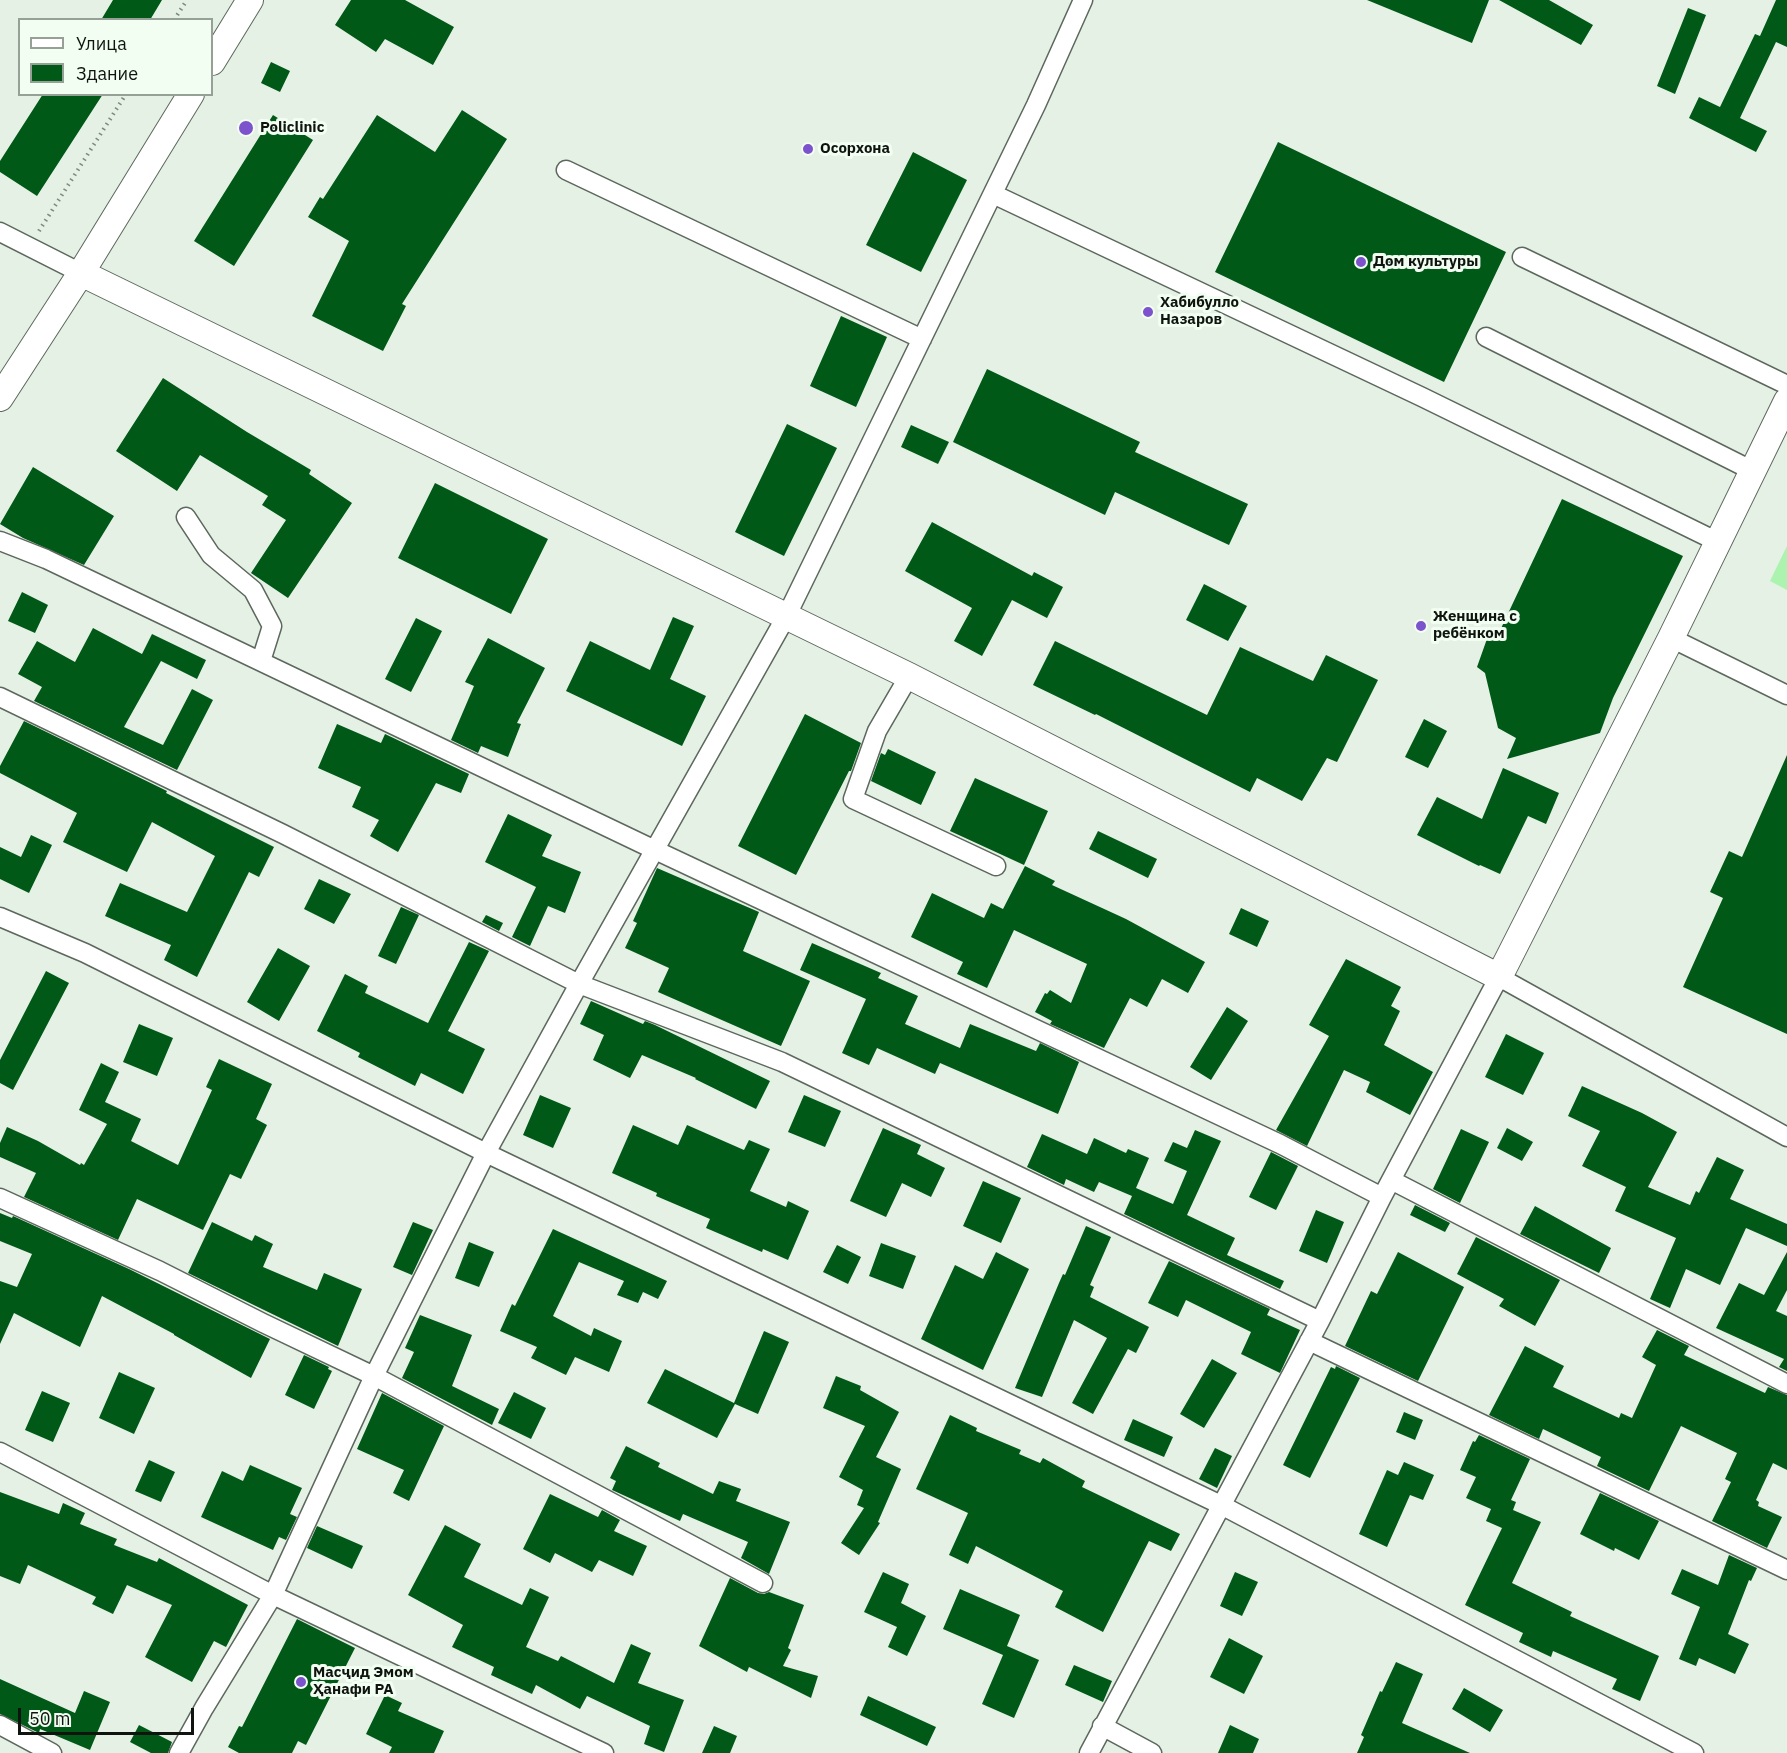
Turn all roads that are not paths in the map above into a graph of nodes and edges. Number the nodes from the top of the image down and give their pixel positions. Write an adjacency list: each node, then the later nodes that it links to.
1 (249, 0): 3 (street)
2 (1083, 0): 6 (street)
3 (213, 60)
4 (190, 96): 9 (street)
5 (566, 170): 11 (street)
6 (993, 194): 11 (street); 18 (street)
7 (0, 232): 9 (street)
8 (1522, 257): 12 (street)
9 (81, 273): 13 (street); 19 (street)
10 (1486, 337): 15 (street)
11 (922, 339): 19 (street)
12 (1787, 385)
13 (0, 398)
14 (1787, 401): 15 (street)
15 (1753, 471): 18 (street)
16 (186, 518): 21 (street)
17 (0, 541): 21 (street)
18 (1718, 542): 20 (street)
19 (787, 615): 22 (street); 25 (street)
20 (1671, 638): 23 (street); 28 (street)
21 (261, 661): 25 (street)
22 (909, 676): 26 (street); 28 (street)
23 (1787, 695)
24 (0, 697): 29 (street)
25 (655, 850): 29 (street); 33 (street)
26 (996, 866)
27 (0, 917): 31 (street)
28 (1499, 976): 30 (street); 32 (street)
29 (579, 984): 31 (street); 35 (street)
30 (1787, 1137)
31 (486, 1153): 37 (street); 40 (street)
32 (1391, 1180): 33 (street); 38 (street)
33 (1382, 1197): 35 (street)
34 (0, 1198): 37 (street)
35 (1320, 1321): 36 (street)
36 (1309, 1341): 40 (street); 41 (street)
37 (374, 1376): 42 (street); 43 (street)
38 (1787, 1384)
39 (0, 1452): 43 (street)
40 (1221, 1505): 45 (street); 51 (street)
41 (1787, 1570)
42 (763, 1583)
43 (273, 1595): 47 (street); 48 (street)
44 (0, 1725): 46 (street)
45 (1102, 1726): 49 (street); 50 (street)
46 (52, 1753)
47 (179, 1753)
48 (604, 1753)
49 (1089, 1753)
50 (1152, 1753)
51 (1694, 1753)

